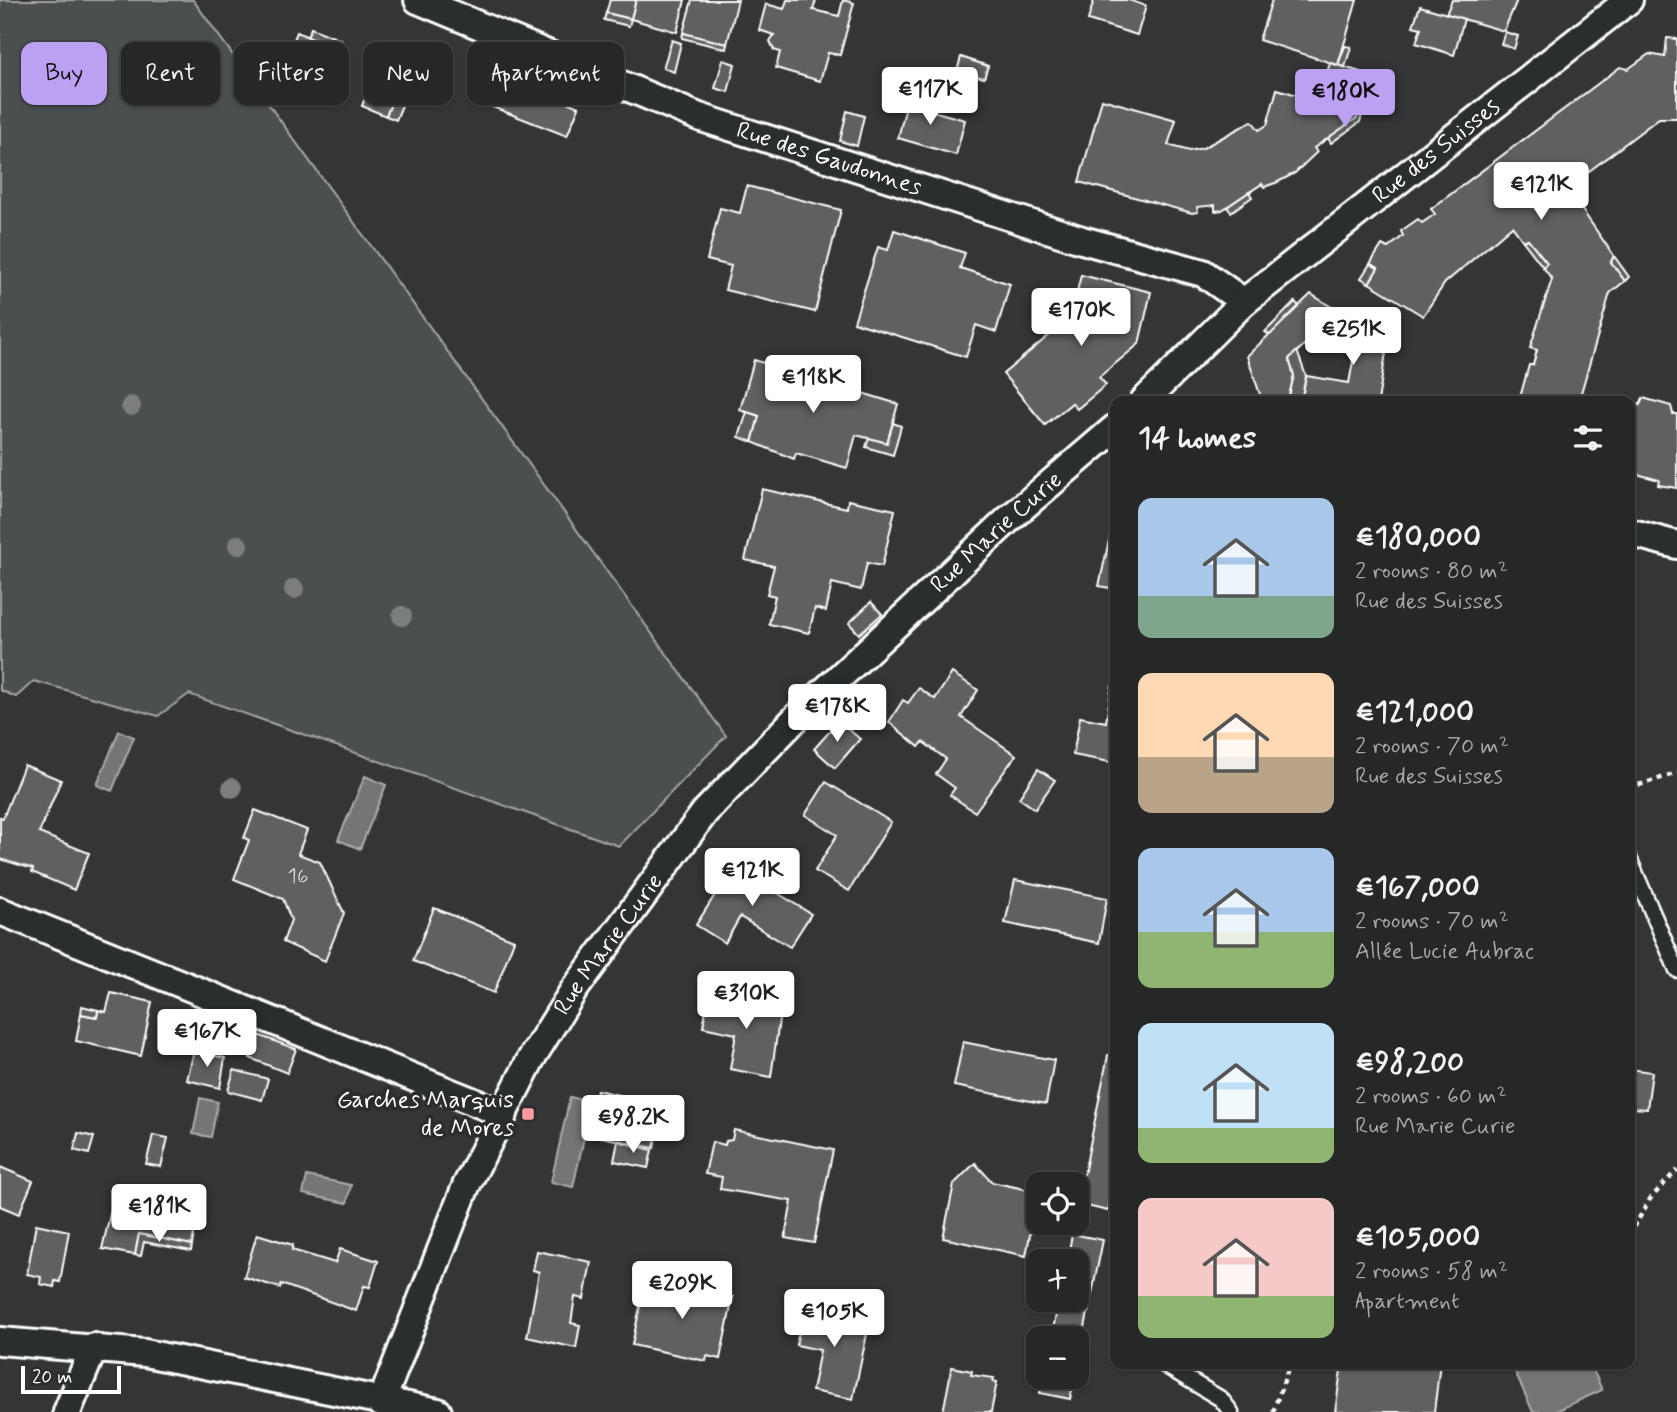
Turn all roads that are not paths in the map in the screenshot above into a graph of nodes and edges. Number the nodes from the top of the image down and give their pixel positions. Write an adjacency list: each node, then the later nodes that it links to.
1 (418, 0): 3 (street, Rue des Gaudonnes)
2 (1629, 0): 3 (street, Rue des Suisses)
3 (1244, 302): 4 (street)
4 (1149, 396)
5 (1110, 432): 11 (street, Rue Marie Curie)
6 (1635, 534): 7 (street)
7 (1677, 545)
8 (1635, 872): 10 (lane)
9 (0, 911): 11 (street)
10 (1677, 970)
11 (504, 1114): 15 (street, Rue Marie Curie)
12 (0, 1341): 13 (street)
13 (94, 1347): 15 (street); 16 (street)
14 (1171, 1369): 18 (lane)
15 (381, 1403): 17 (street)
16 (68, 1412)
17 (438, 1412)
18 (1231, 1412)

